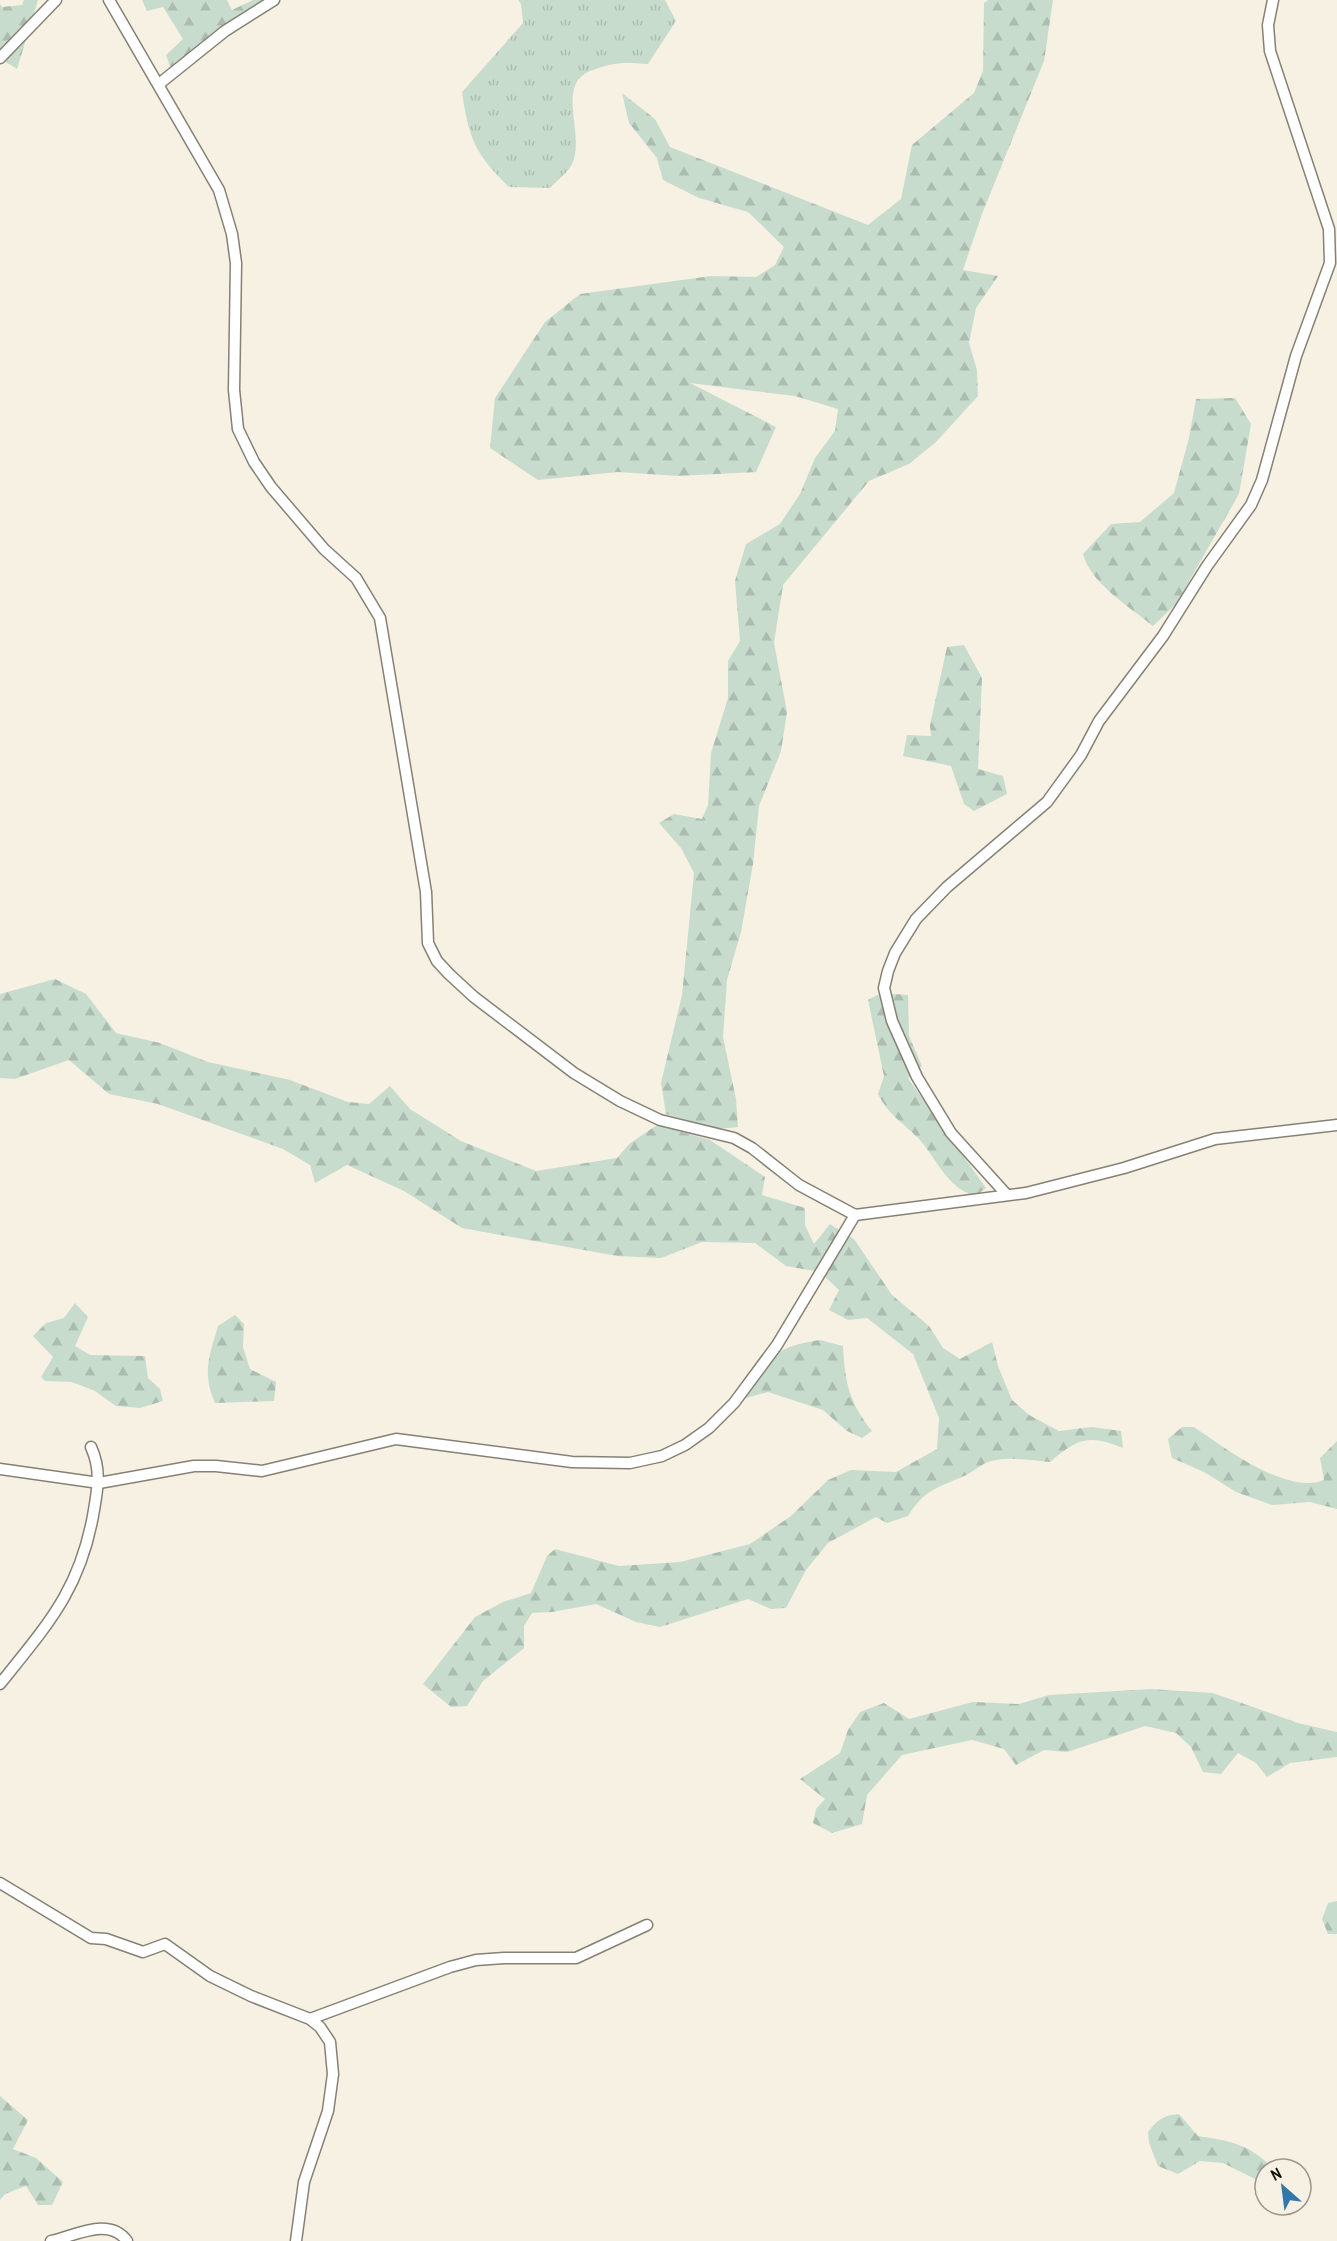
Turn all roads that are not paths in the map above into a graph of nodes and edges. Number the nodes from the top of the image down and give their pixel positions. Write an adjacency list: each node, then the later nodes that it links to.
1 (56, 0): 5 (street)
2 (109, 0): 6 (street)
3 (273, 0): 6 (street)
4 (1273, 0): 8 (street)
5 (0, 58)
6 (159, 84): 9 (street)
7 (1337, 1125): 8 (street)
8 (1007, 1195): 9 (street)
9 (855, 1215): 12 (street)
10 (91, 1448): 12 (street)
11 (0, 1469): 12 (street)
12 (99, 1483): 13 (street)
13 (0, 1684)
14 (0, 1883): 16 (street)
15 (647, 1925): 16 (street)
16 (310, 2019): 19 (street)
17 (51, 2241): 18 (street)
18 (127, 2241)
19 (296, 2241)

